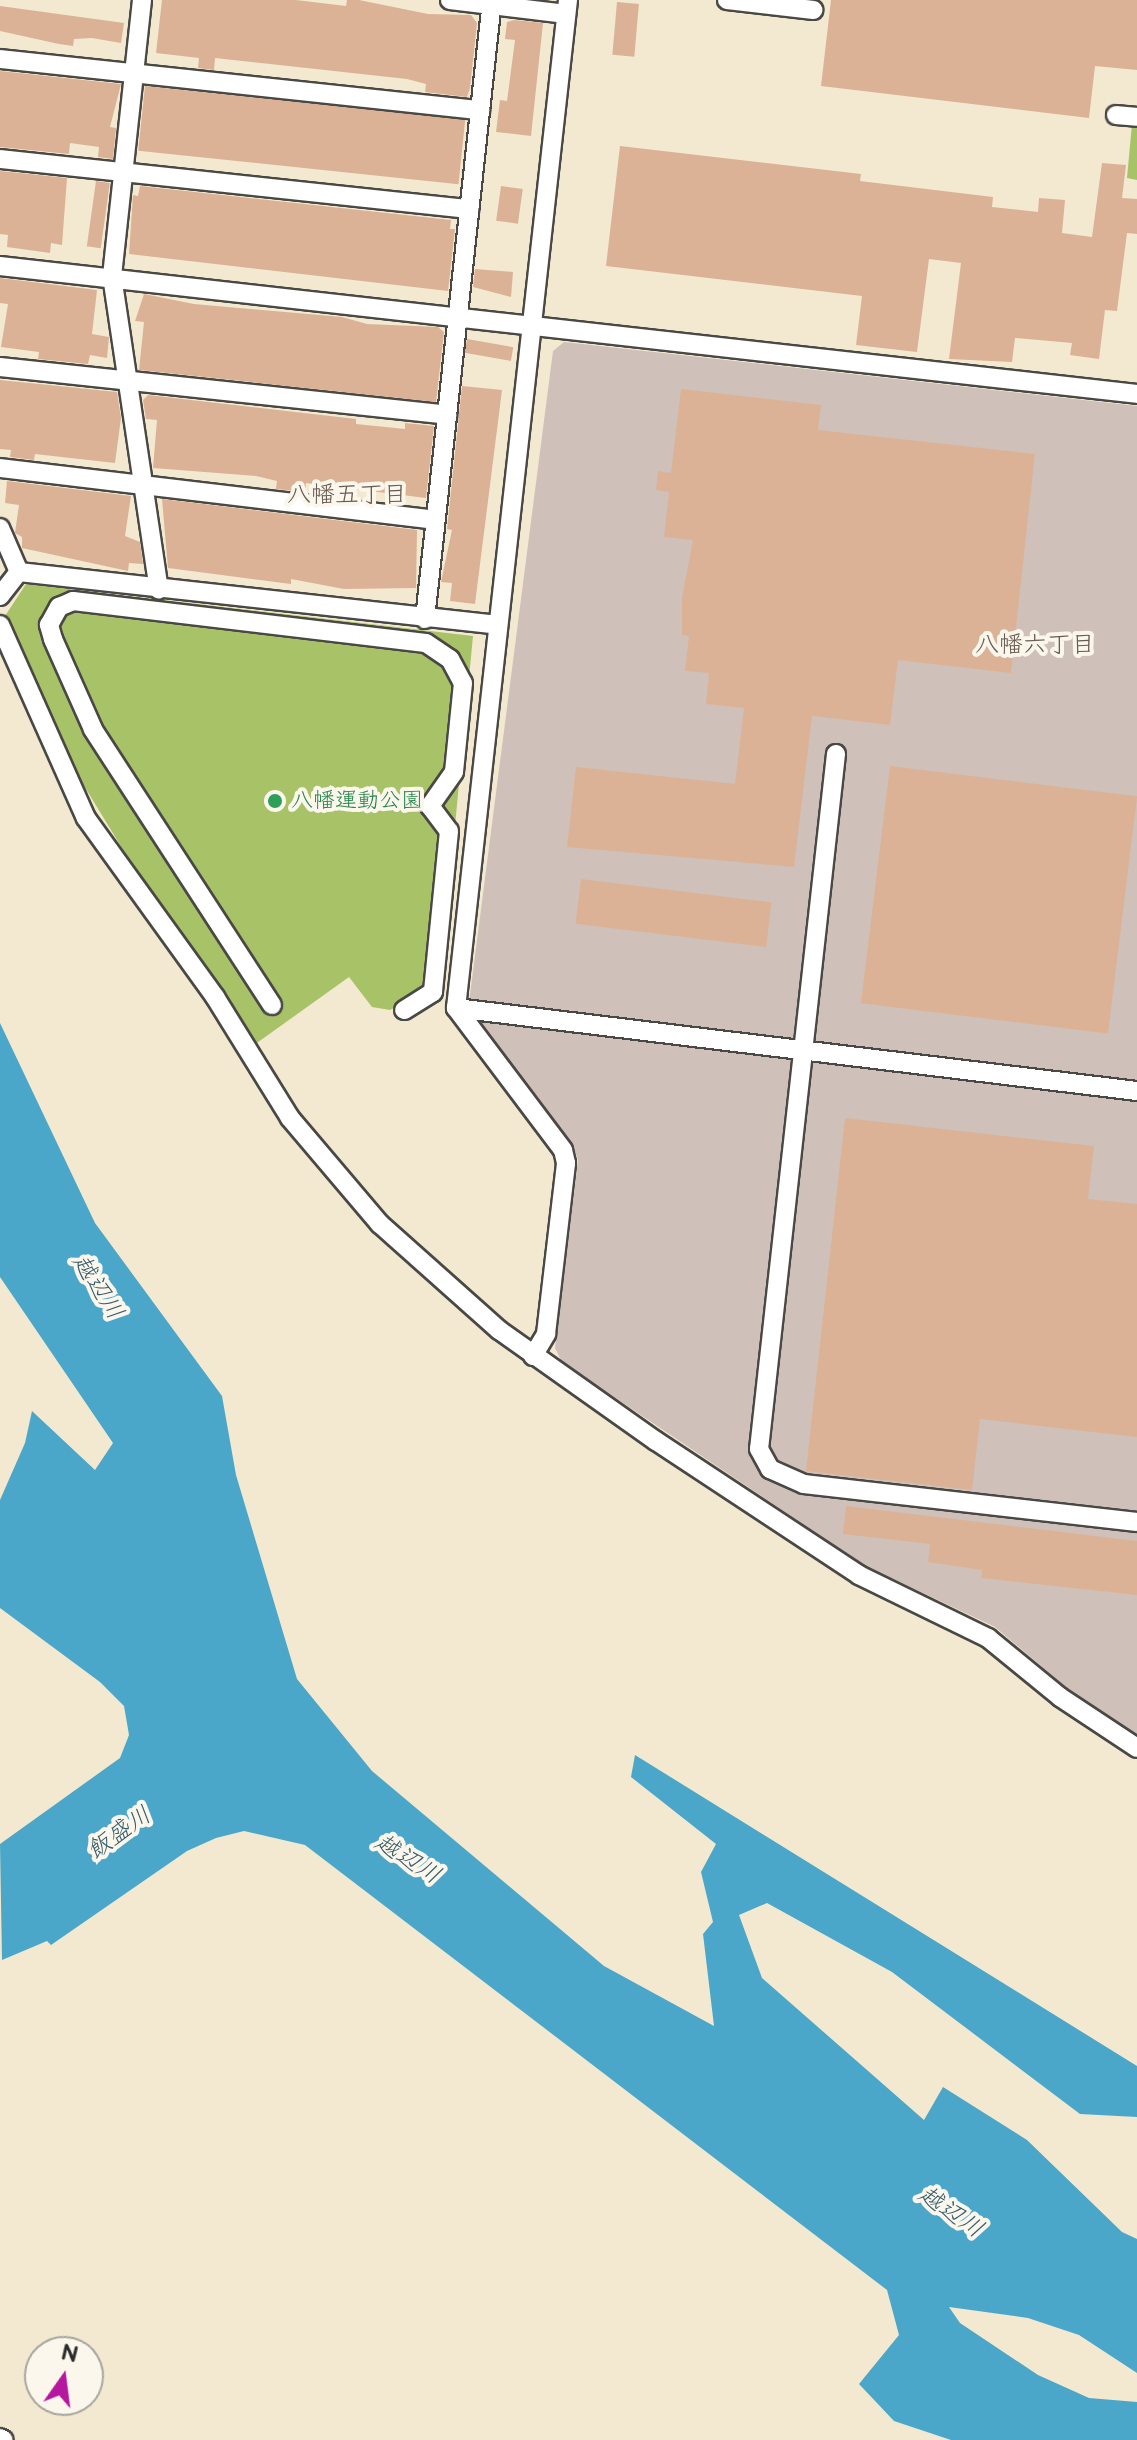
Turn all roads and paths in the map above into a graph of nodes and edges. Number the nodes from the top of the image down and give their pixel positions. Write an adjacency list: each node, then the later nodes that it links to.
1 (142, 0): 8 (street)
2 (450, 0): 4 (street)
3 (727, 0): 6 (street)
4 (491, 2): 5 (street); 9 (street)
5 (567, 7): 18 (street)
6 (813, 10)
7 (0, 59): 8 (street)
8 (134, 73): 9 (street); 13 (street)
9 (480, 110): 14 (street)
10 (1116, 115): 11 (street)
11 (1137, 117)
12 (0, 159): 13 (street)
13 (123, 172): 14 (street); 16 (street)
14 (469, 209): 17 (street)
15 (0, 266): 16 (street)
16 (112, 276): 17 (street); 20 (street)
17 (458, 314): 18 (street); 22 (street)
18 (533, 324): 21 (street); 34 (street)
19 (0, 367): 20 (street)
20 (126, 379): 22 (street); 24 (street)
21 (1137, 394)
22 (447, 415): 25 (street)
23 (0, 468): 24 (street)
24 (142, 484): 25 (street); 29 (street)
25 (434, 520): 32 (street)
26 (0, 528): 27 (street)
27 (19, 572): 28 (street); 30 (street)
28 (108, 583): 29 (street); 31 (street)
29 (159, 590): 32 (street)
30 (0, 596)
31 (105, 606): 36 (street); 38 (street)
32 (425, 619): 34 (street)
33 (0, 625): 42 (street)
34 (498, 625): 37 (street)
35 (836, 754): 40 (street)
36 (433, 992): 37 (street); 39 (street)
37 (457, 1001): 40 (street); 42 (street)
38 (272, 1005)
39 (404, 1010)
40 (804, 1052): 41 (street); 43 (street)
41 (1137, 1091)
42 (533, 1356): 44 (street)
43 (1137, 1522)
44 (1137, 1748)

